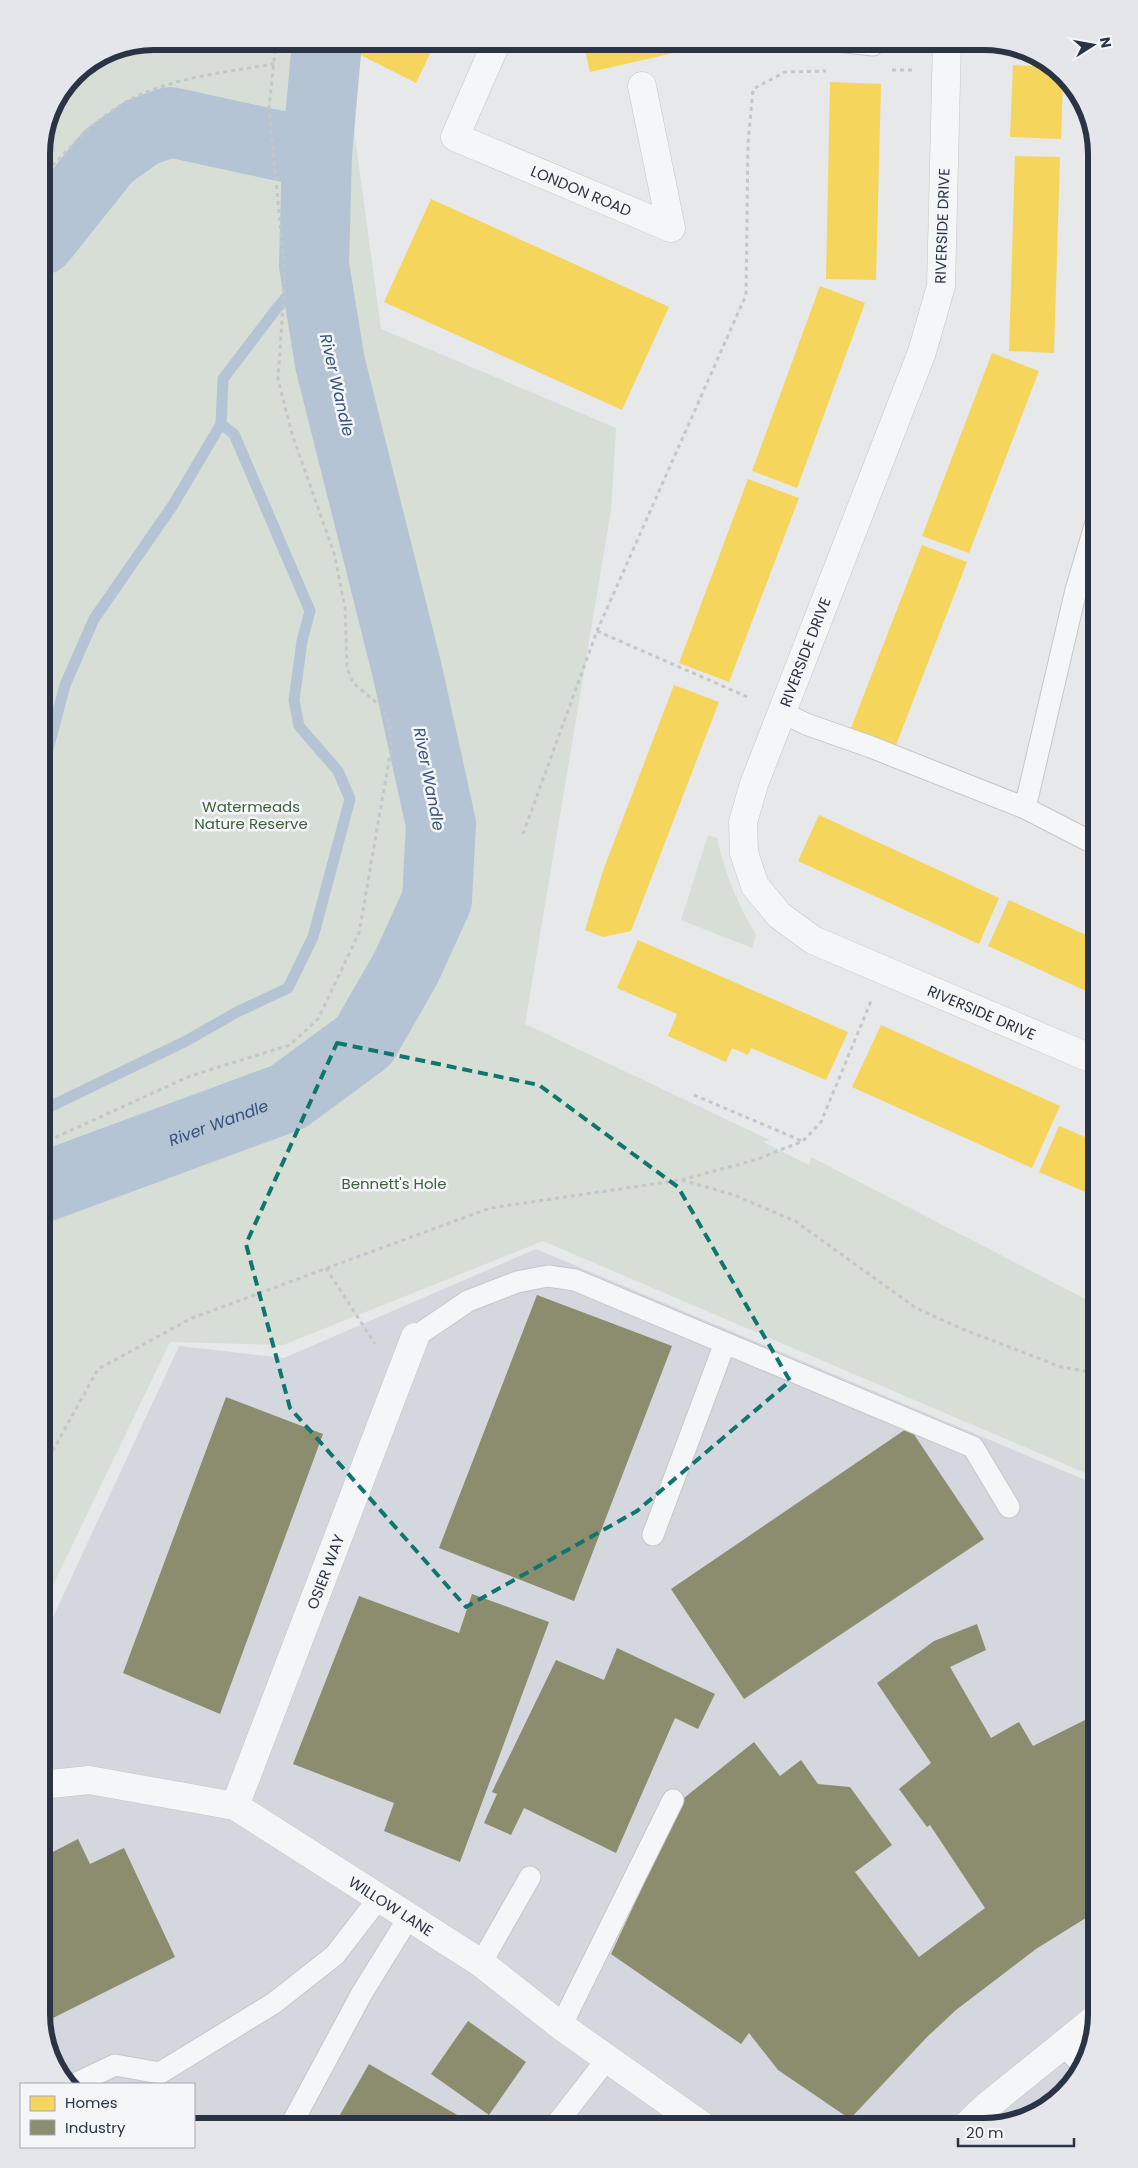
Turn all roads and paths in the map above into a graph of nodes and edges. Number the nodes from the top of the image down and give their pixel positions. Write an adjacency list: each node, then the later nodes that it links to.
1 (275, 50): 4 (path)
2 (493, 50): 8 (street, LONDON ROAD)
3 (947, 50): 5 (street, RIVERSIDE DRIVE)
4 (274, 64): 9 (path); 19 (path)
5 (946, 69): 6 (path); 12 (street, RIVERSIDE DRIVE)
6 (890, 70)
7 (834, 71): 11 (path)
8 (642, 86)
9 (50, 168)
10 (1088, 549): 13 (lane)
11 (598, 631): 12 (path); 14 (path)
12 (781, 712): 13 (lane); 16 (street, RIVERSIDE DRIVE)
13 (1025, 808): 15 (lane)
14 (523, 834)
15 (1088, 840)
16 (884, 970): 17 (street, RIVERSIDE DRIVE); 20 (path)
17 (1088, 1057)
18 (694, 1095): 20 (path)
19 (50, 1140)
20 (803, 1141): 21 (path)
21 (681, 1180): 22 (path); 25 (path)
22 (326, 1268): 26 (path); 27 (path)
23 (414, 1337): 24 (lane); 26 (street, OSIER WAY)
24 (725, 1343): 28 (lane); 29 (lane)
25 (1088, 1372)
26 (398, 1379): 32 (street, OSIER WAY)
27 (50, 1456)
28 (1009, 1507)
29 (654, 1535)
30 (50, 1784): 32 (street, WILLOW LANE)
31 (673, 1800): 37 (lane)
32 (235, 1806): 34 (street, WILLOW LANE)
33 (530, 1877): 36 (lane)
34 (379, 1898): 35 (street, WILLOW LANE); 42 (lane)
35 (409, 1917): 36 (street, WILLOW LANE); 43 (lane)
36 (481, 1963): 37 (street, WILLOW LANE)
37 (561, 2026): 40 (street, WILLOW LANE)
38 (1087, 2026): 39 (street)
39 (1062, 2044): 41 (lane); 46 (street)
40 (607, 2059): 44 (lane); 45 (street, WILLOW LANE)
41 (1077, 2059)
42 (77, 2083)
43 (294, 2118)
44 (561, 2118)
45 (691, 2118)
46 (975, 2118)

